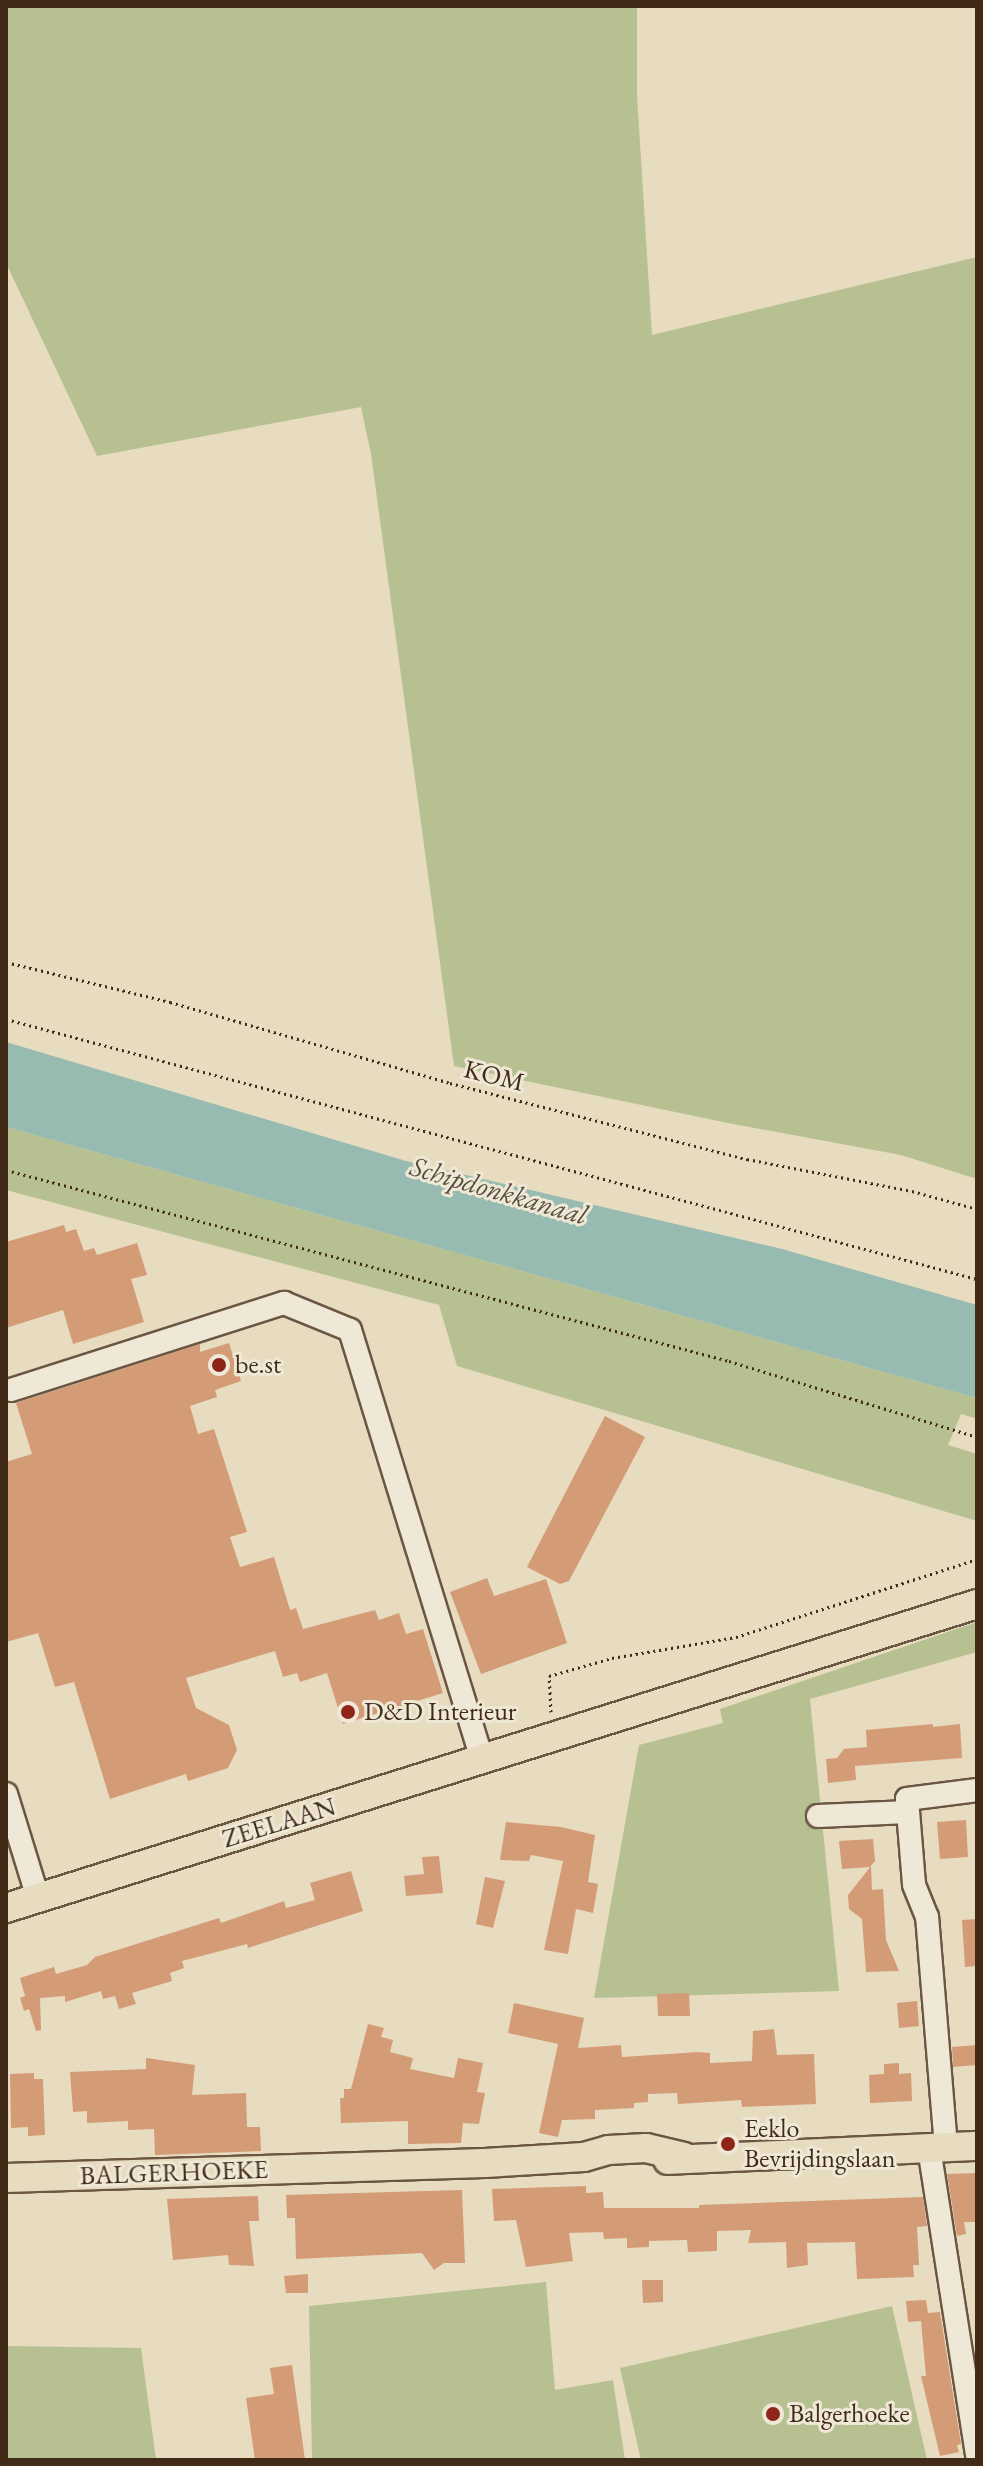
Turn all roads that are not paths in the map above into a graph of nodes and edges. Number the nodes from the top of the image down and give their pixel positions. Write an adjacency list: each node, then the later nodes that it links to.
1 (11, 1390): 3 (street)
2 (977, 1604): 3 (main road, ZEELAAN)
3 (482, 1759): 8 (main road, ZEELAAN)
4 (977, 1790): 6 (street)
5 (6, 1794): 8 (street)
6 (908, 1805): 7 (street); 11 (street)
7 (818, 1816)
8 (38, 1898): 9 (main road, ZEELAAN)
9 (6, 1908)
10 (977, 2146): 11 (main road, BALGERHOEKE)
11 (938, 2148): 12 (main road, BALGERHOEKE); 13 (street)
12 (6, 2178)
13 (977, 2454)

